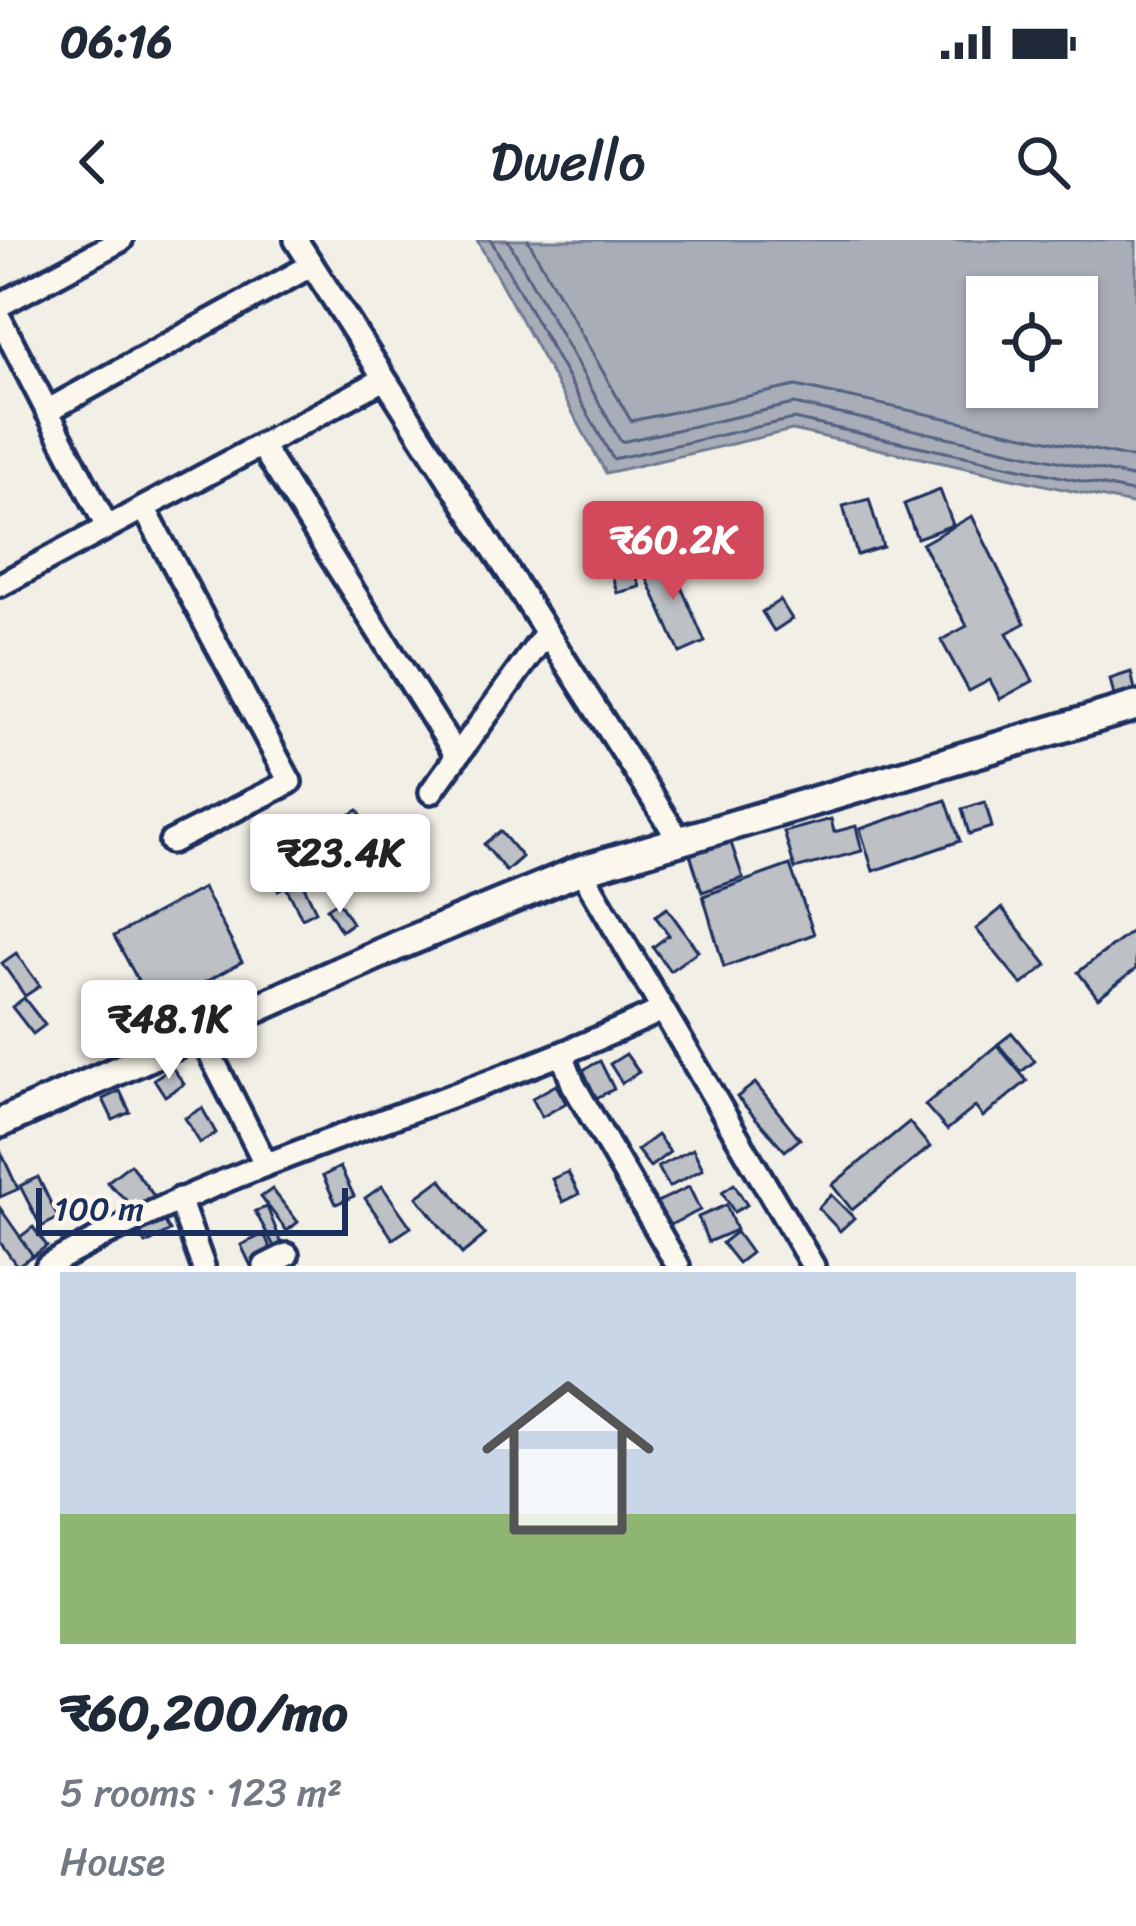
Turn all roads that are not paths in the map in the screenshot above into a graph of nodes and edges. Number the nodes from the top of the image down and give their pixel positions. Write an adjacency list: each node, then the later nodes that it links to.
1 (121, 240): 4 (street)
2 (296, 240): 3 (street)
3 (312, 265): 6 (street); 7 (street)
4 (0, 305)
5 (0, 319): 7 (street)
6 (384, 379): 8 (street); 12 (street)
7 (47, 411): 10 (street)
8 (262, 447): 9 (street); 14 (street)
9 (144, 508): 10 (street); 17 (street)
10 (107, 527): 11 (street)
11 (0, 585)
12 (546, 634): 14 (street); 16 (street)
13 (1136, 706): 16 (street)
14 (457, 756): 15 (street)
15 (431, 792)
16 (680, 841): 18 (street)
17 (172, 842)
18 (581, 870): 19 (street); 20 (street)
19 (660, 1011): 21 (street); 30 (street)
20 (200, 1034): 22 (street); 23 (street)
21 (563, 1056): 23 (street); 26 (street)
22 (0, 1123)
23 (265, 1162): 24 (street)
24 (179, 1198): 27 (street); 28 (street)
25 (287, 1256): 29 (street)
26 (671, 1264)
27 (47, 1266)
28 (203, 1266)
29 (265, 1266)
30 (814, 1266)

